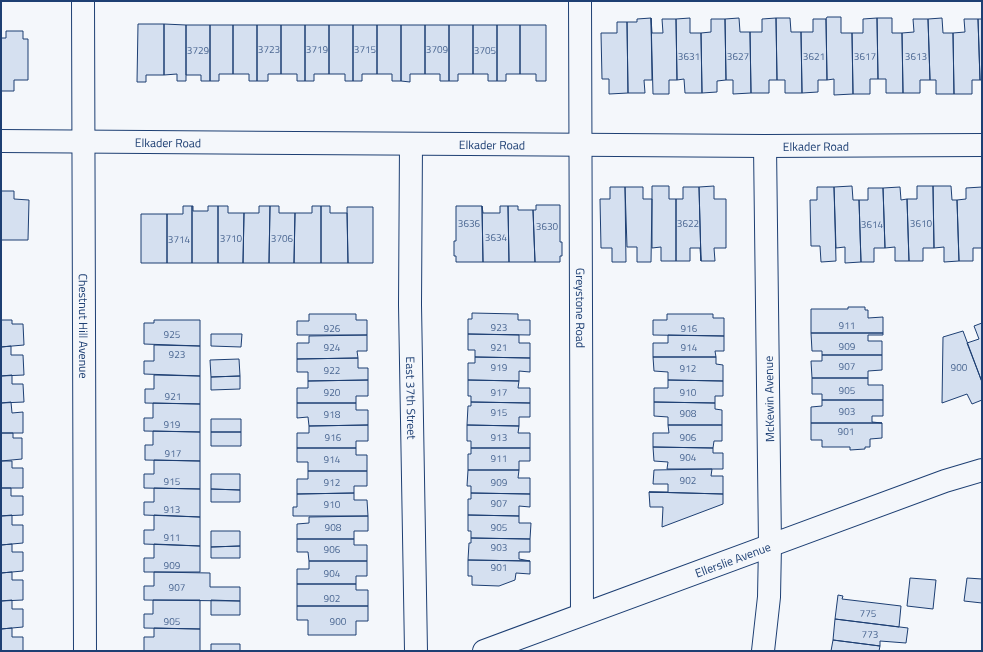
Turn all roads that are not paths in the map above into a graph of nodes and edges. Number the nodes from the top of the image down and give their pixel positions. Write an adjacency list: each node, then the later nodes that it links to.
1 (83, 1): 4 (street, Chestnut Hill Avenue)
2 (580, 1): 6 (street, Greystone Road)
3 (1, 141): 4 (street, Elkader Road)
4 (83, 142): 5 (street, Elkader Road); 12 (street, Chestnut Hill Avenue)
5 (411, 144): 6 (street, Elkader Road); 13 (street, East 37th Street)
6 (580, 144): 7 (street, Elkader Road); 11 (street, Greystone Road)
7 (765, 146): 8 (street, Elkader Road); 10 (street, McKewin Avenue)
8 (982, 146)
9 (982, 470): 10 (street, Ellerslie Avenue)
10 (770, 545): 11 (street, Ellerslie Avenue); 15 (street, McKewin Avenue)
11 (582, 614): 14 (street, Ellerslie Avenue)
12 (85, 651)
13 (416, 651)
14 (484, 651)
15 (763, 651)

